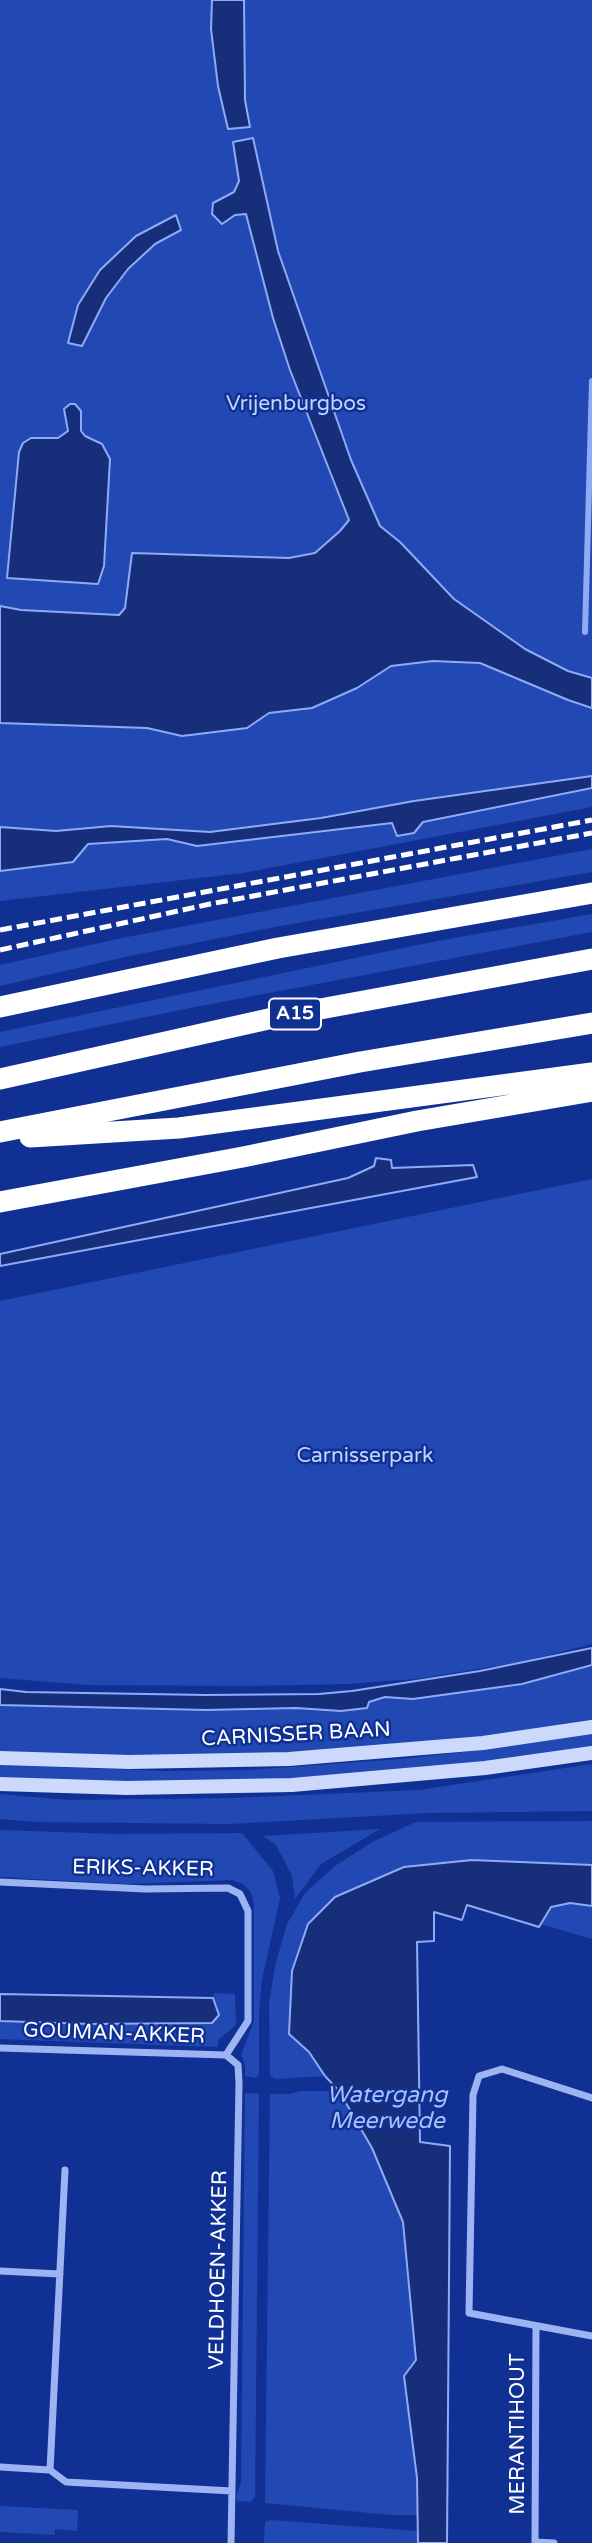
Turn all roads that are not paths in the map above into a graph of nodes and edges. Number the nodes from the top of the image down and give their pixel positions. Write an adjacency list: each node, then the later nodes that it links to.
1 (592, 893): 3 (highway)
2 (592, 959): 6 (highway, A15)
3 (0, 1007)
4 (592, 1023): 8 (highway)
5 (592, 1073): 9 (highway)
6 (0, 1079)
7 (592, 1091): 10 (highway)
8 (0, 1132)
9 (0, 1139)
10 (0, 1202)
11 (592, 1727): 13 (main road, CARNISSER BAAN)
12 (592, 1753): 14 (main road)
13 (0, 1758)
14 (0, 1784)
15 (0, 1882): 17 (street, ERIKS-AKKER)
16 (0, 2048): 17 (street, GOUMAN-AKKER)
17 (226, 2055): 26 (street, VELDHOEN-AKKER)
18 (592, 2098): 22 (street)
19 (65, 2170): 21 (street)
20 (0, 2271): 21 (street)
21 (60, 2274): 25 (street)
22 (536, 2326): 23 (street); 27 (street, MERANTIHOUT)
23 (592, 2336)
24 (0, 2467): 25 (street)
25 (50, 2470): 26 (street)
26 (232, 2491): 28 (street, VELDHOEN-AKKER)
27 (535, 2542): 29 (street)
28 (231, 2543)
29 (554, 2543)

